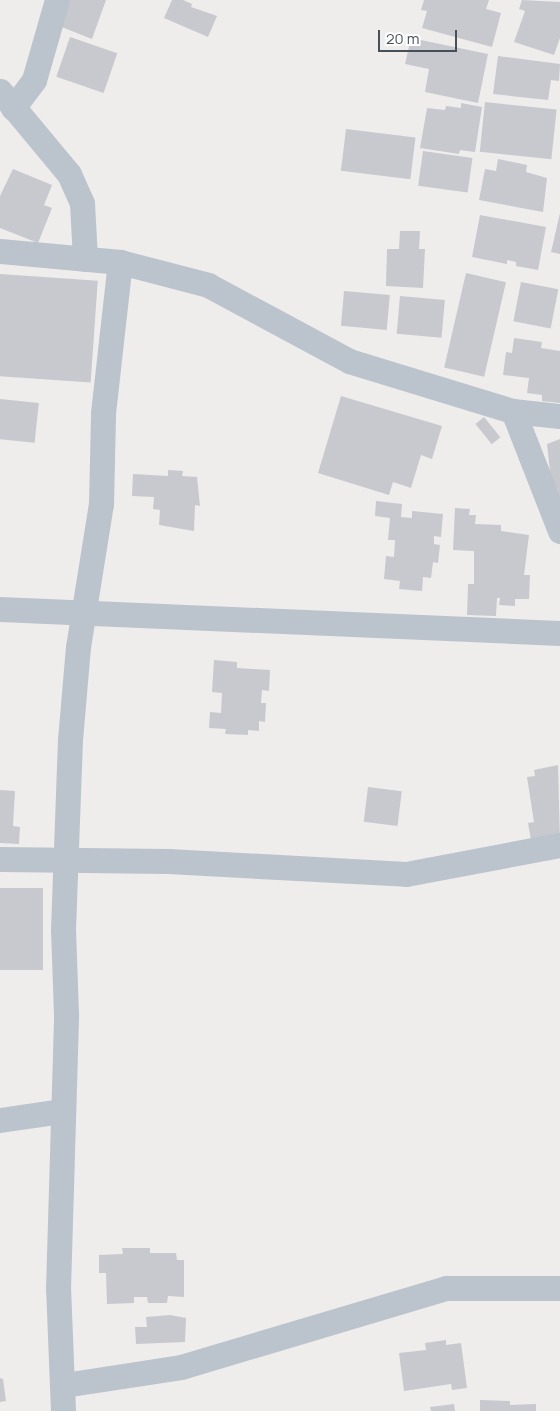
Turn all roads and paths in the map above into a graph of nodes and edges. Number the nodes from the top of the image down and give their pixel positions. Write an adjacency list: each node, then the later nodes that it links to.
1 (57, 0): 2 (street)
2 (6, 99): 4 (street)
3 (0, 251): 4 (street)
4 (85, 259): 5 (street)
5 (120, 262): 6 (street); 10 (street)
6 (513, 411): 7 (street); 8 (street)
7 (560, 416)
8 (560, 531)
9 (0, 609): 10 (street)
10 (85, 611): 11 (street); 13 (street)
11 (560, 633)
12 (560, 845): 13 (street)
13 (67, 858): 14 (street); 15 (street)
14 (0, 859)
15 (62, 1111): 16 (street); 18 (street)
16 (0, 1120)
17 (560, 1288): 18 (street)
18 (64, 1385): 19 (street)
19 (63, 1411)

